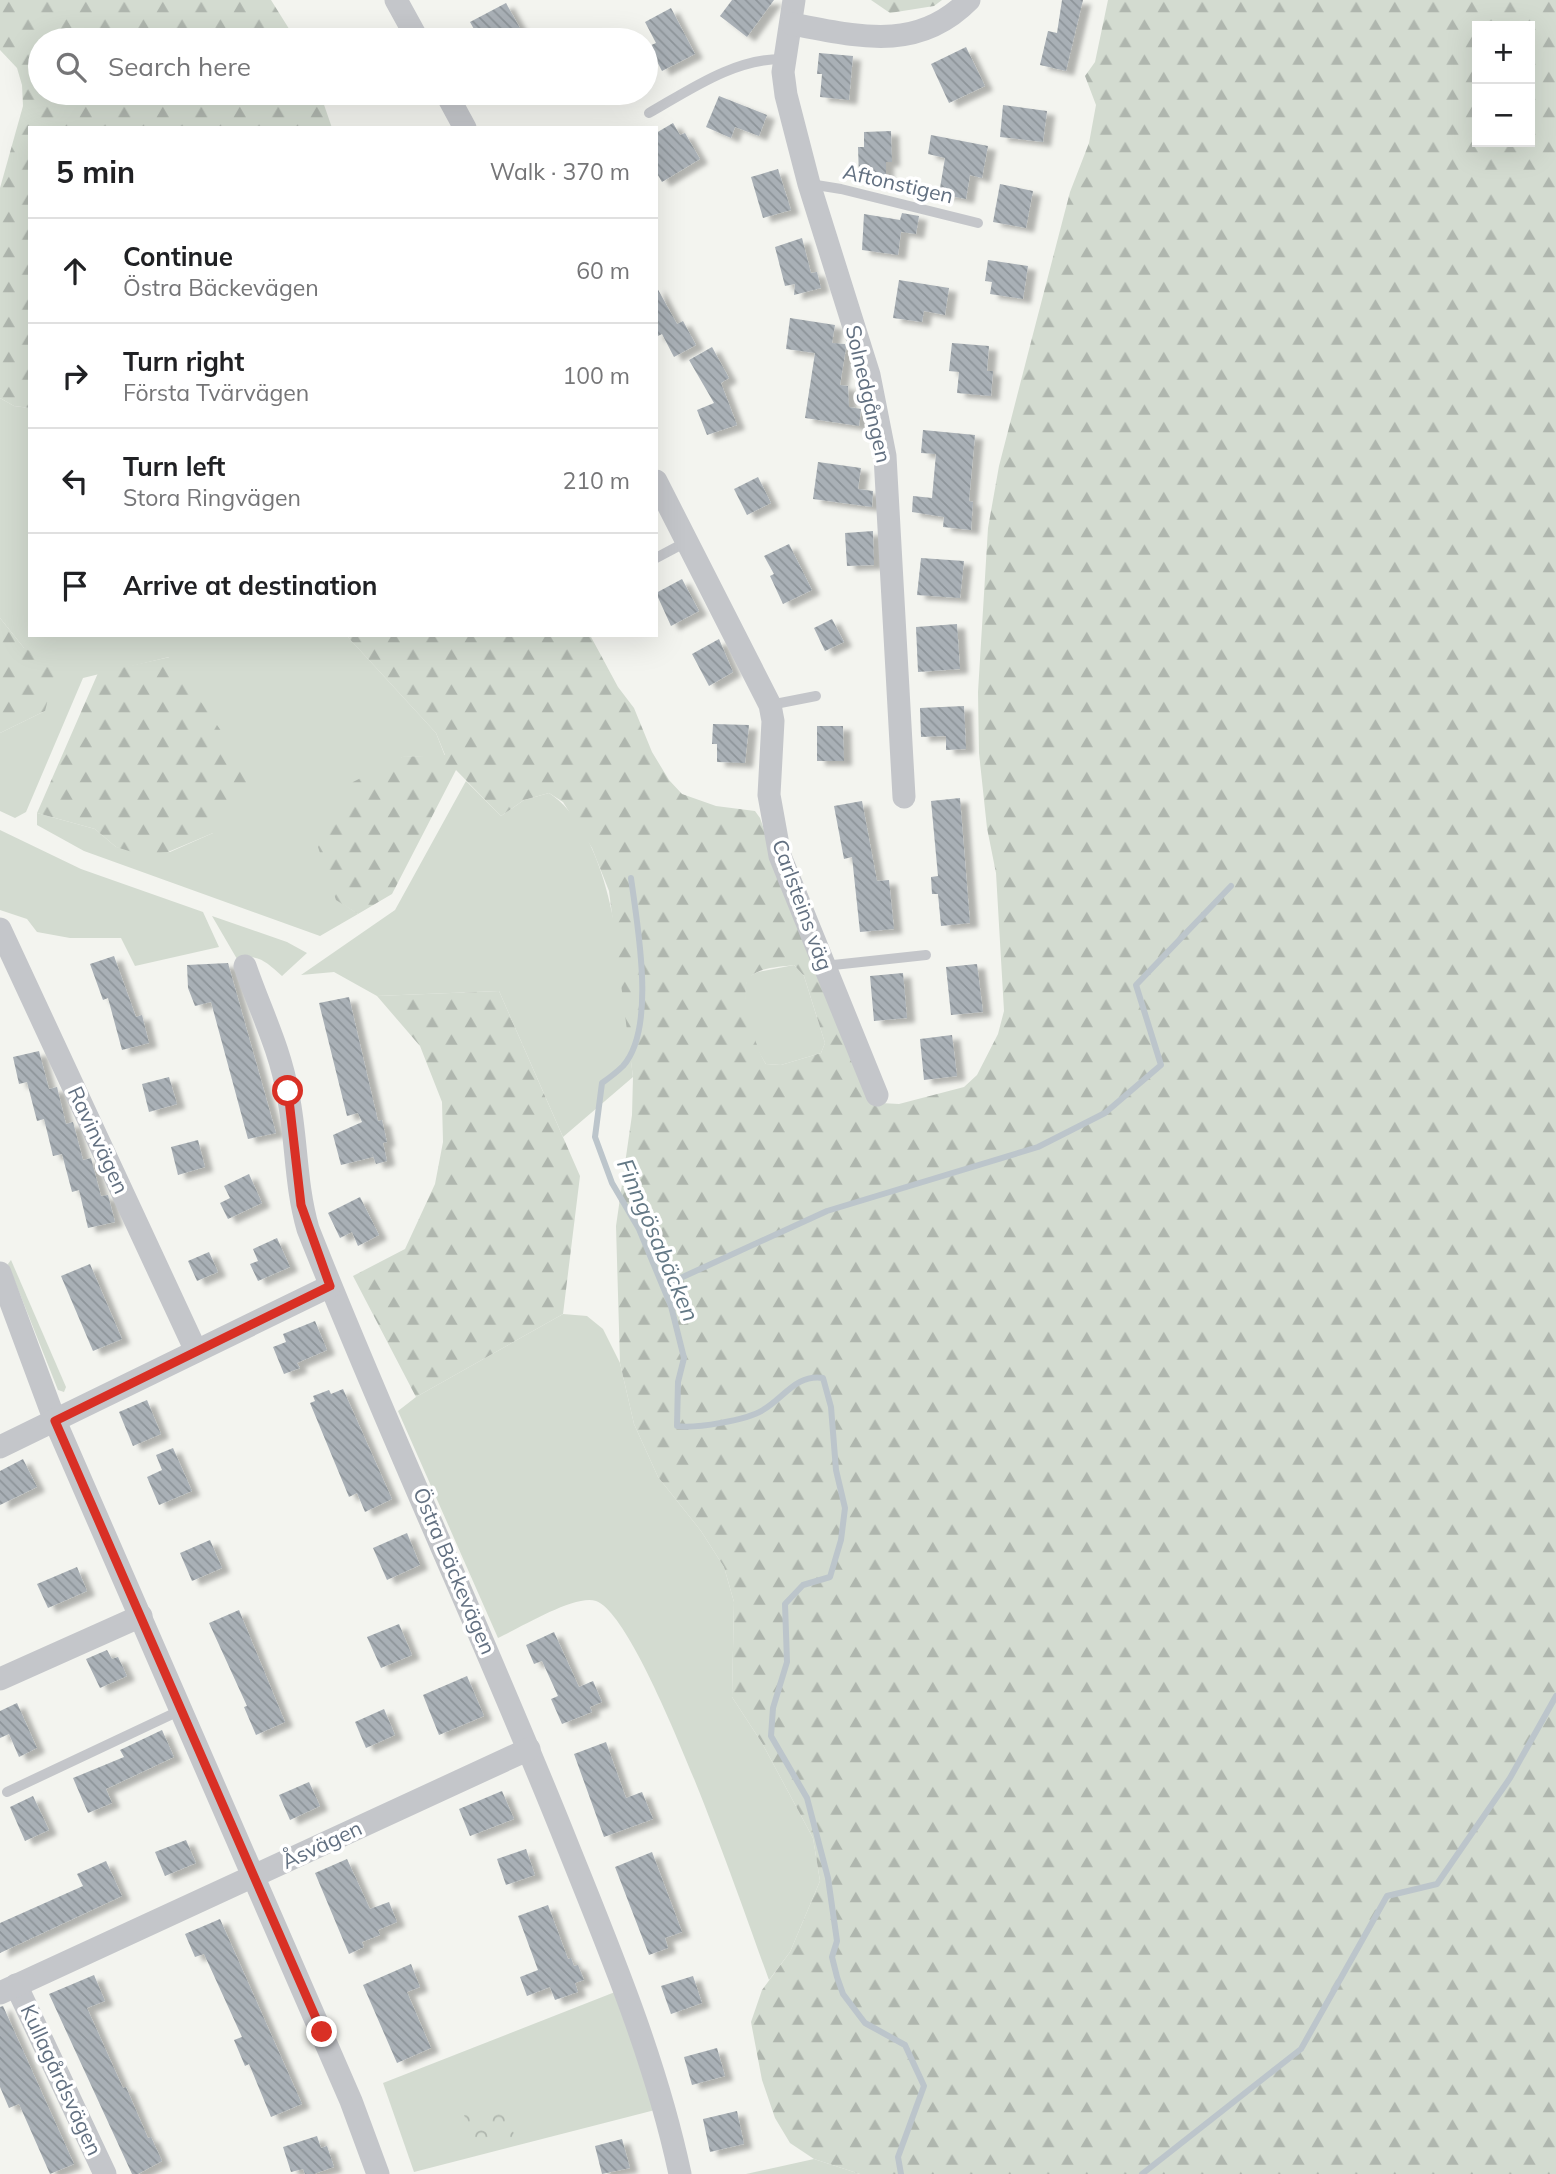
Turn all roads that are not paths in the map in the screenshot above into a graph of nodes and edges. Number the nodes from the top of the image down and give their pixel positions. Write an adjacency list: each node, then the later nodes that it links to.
1 (396, 0): 5 (street)
2 (794, 0): 4 (street, Solnedgången)
3 (969, 0): 4 (street)
4 (792, 24): 6 (street, Solnedgången)
5 (411, 28)
6 (784, 59): 8 (lane); 10 (street, Solnedgången)
7 (453, 105): 9 (street)
8 (649, 113)
9 (464, 126)
10 (809, 184): 11 (lane, Aftonstigen); 17 (street, Solnedgången)
11 (978, 223)
12 (658, 485): 13 (street, Carlsteins väg)
13 (689, 541): 14 (lane); 16 (street, Carlsteins väg)
14 (658, 557)
15 (816, 696): 16 (lane)
16 (770, 705): 21 (street, Carlsteins väg)
17 (904, 797)
18 (0, 929): 25 (street, Ravinvägen)
19 (926, 955): 21 (lane)
20 (245, 966): 24 (street, Östra Bäckevägen)
21 (824, 967): 22 (street, Carlsteins väg)
22 (877, 1095)
23 (0, 1273): 26 (street)
24 (330, 1286): 25 (street); 31 (street, Östra Bäckevägen)
25 (195, 1351): 26 (street)
26 (55, 1421): 27 (street); 28 (street)
27 (0, 1447)
28 (141, 1616): 29 (street); 30 (street)
29 (0, 1679)
30 (181, 1710): 32 (lane); 33 (street)
31 (529, 1749): 33 (street, Åsvägen); 37 (street, Östra Bäckevägen)
32 (7, 1792)
33 (253, 1877): 34 (street, Åsvägen); 36 (street)
34 (8, 1989): 35 (street, Kullagårdsvägen)
35 (105, 2174)
36 (377, 2174)
37 (680, 2174)

